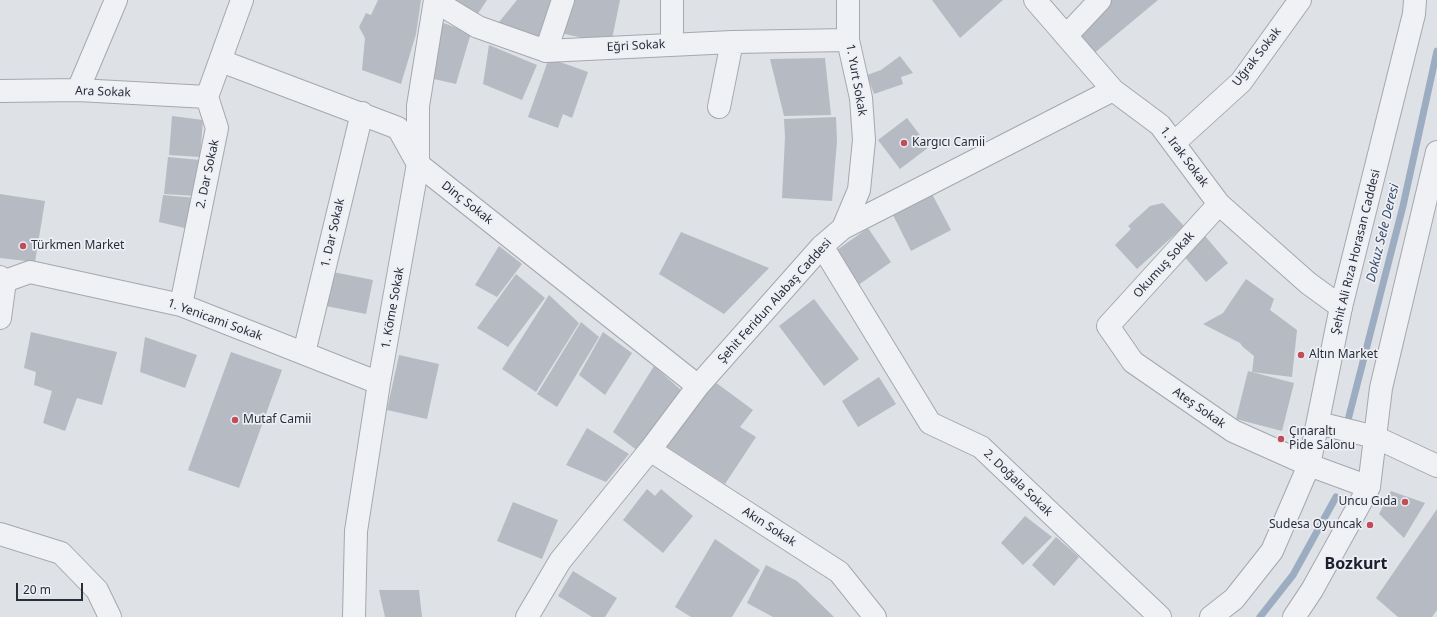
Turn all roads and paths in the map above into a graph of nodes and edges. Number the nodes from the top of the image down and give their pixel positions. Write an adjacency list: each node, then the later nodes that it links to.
1 (116, 0): 17 (street)
2 (242, 0): 16 (street)
3 (563, 0): 15 (street)
4 (672, 0): 14 (street)
5 (848, 0): 12 (street, 1. Yurt Sokak)
6 (1035, 0): 11 (street, 1. Irak Sokak)
7 (1100, 0): 11 (street)
8 (1300, 0): 23 (street, Uğrak Sokak)
9 (1415, 0): 32 (street, Şehit Ali Rıza Horasan Caddesi)
10 (435, 1): 15 (street, Eğri Sokak); 25 (street, 1. Köme Sokak)
11 (1066, 36): 18 (street, 1. Irak Sokak)
12 (848, 40): 13 (street, Eğri Sokak); 28 (street, 1. Yurt Sokak)
13 (732, 42): 14 (street, Eğri Sokak); 21 (street)
14 (672, 44): 15 (street, Eğri Sokak)
15 (546, 51)
16 (221, 61): 20 (street); 22 (street, Dinç Sokak)
17 (78, 90): 19 (street, Ara Sokak); 20 (street, Ara Sokak)
18 (1113, 90): 23 (street, 1. Irak Sokak); 28 (street, Şehit Feridun Alabaş Caddesi)
19 (0, 91)
20 (207, 97): 31 (street, 2. Dar Sokak)
21 (719, 107)
22 (362, 114): 25 (street, Dinç Sokak); 35 (street, 1. Dar Sokak)
23 (1174, 143): 27 (street, 1. Irak Sokak)
24 (1437, 152): 26 (street)
25 (418, 164): 36 (street, 1. Köme Sokak); 37 (street, Dinç Sokak)
26 (1434, 186): 39 (street)
27 (1219, 204): 32 (street, 1. Irak Sokak); 34 (street, Okumuş Sokak)
28 (843, 228): 29 (street, Şehit Feridun Alabaş Caddesi)
29 (822, 246): 37 (street, Şehit Feridun Alabaş Caddesi); 49 (street, 2. Doğala Sokak)
30 (2, 281): 31 (street, 1. Yenicami Sokak); 33 (street)
31 (181, 305): 35 (street, 1. Yenicami Sokak)
32 (1341, 307): 38 (street, Şehit Ali Rıza Horasan Caddesi)
33 (0, 318)
34 (1108, 326): 41 (street, Ateş Sokak)
35 (304, 353): 36 (street, 1. Yenicami Sokak)
36 (379, 383): 46 (street, 1. Köme Sokak)
37 (698, 386): 40 (street, Şehit Feridun Alabaş Caddesi)
38 (1318, 423): 39 (street); 41 (street, Şehit Ali Rıza Horasan Caddesi)
39 (1375, 437): 42 (street); 43 (street)
40 (650, 450): 47 (street, Şehit Feridun Alabaş Caddesi); 48 (street, Akın Sokak)
41 (1309, 465): 43 (street, Ateş Sokak); 50 (street, Şehit Ali Rıza Horasan Caddesi)
42 (1437, 466)
43 (1369, 487): 51 (street)
44 (0, 534): 45 (street)
45 (110, 617)
46 (354, 617)
47 (527, 617)
48 (876, 617)
49 (1160, 617)
50 (1211, 617)
51 (1294, 617)

